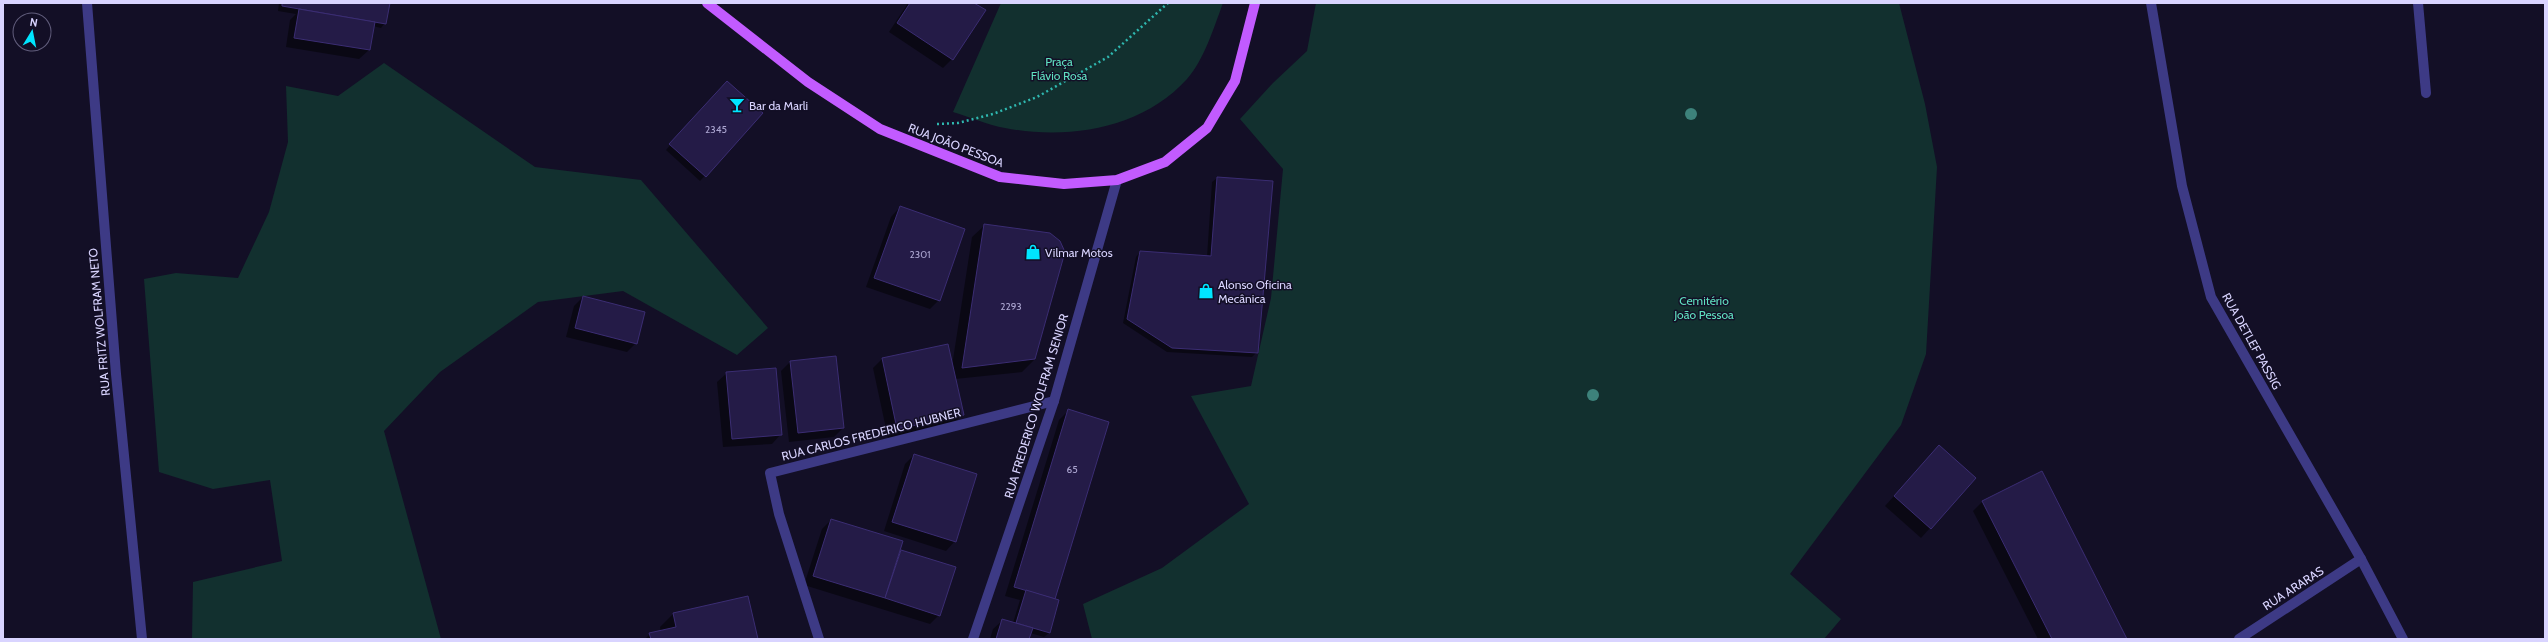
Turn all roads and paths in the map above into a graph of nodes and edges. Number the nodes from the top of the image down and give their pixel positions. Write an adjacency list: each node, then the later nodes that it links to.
1 (87, 3): 12 (street, RUA FRITZ WOLFRAM NETO)
2 (707, 3): 9 (main road, RUA JOÃO PESSOA)
3 (1168, 3): 8 (path)
4 (1255, 3): 9 (main road, RUA JOÃO PESSOA)
5 (2151, 3): 11 (street, RUA DETLEF PASSIG)
6 (2418, 3): 7 (street)
7 (2426, 93)
8 (932, 125)
9 (1117, 180): 10 (street, RUA FREDERICO WOLFRAM SENIOR)
10 (1054, 401): 13 (street, RUA CARLOS FREDERICO HUBNER); 14 (street, RUA FREDERICO WOLFRAM SENIOR)
11 (2360, 559): 15 (street, RUA ARARAS); 16 (street, RUA DETLEF PASSIG)
12 (142, 639)
13 (819, 639)
14 (974, 639)
15 (2239, 639)
16 (2403, 639)

